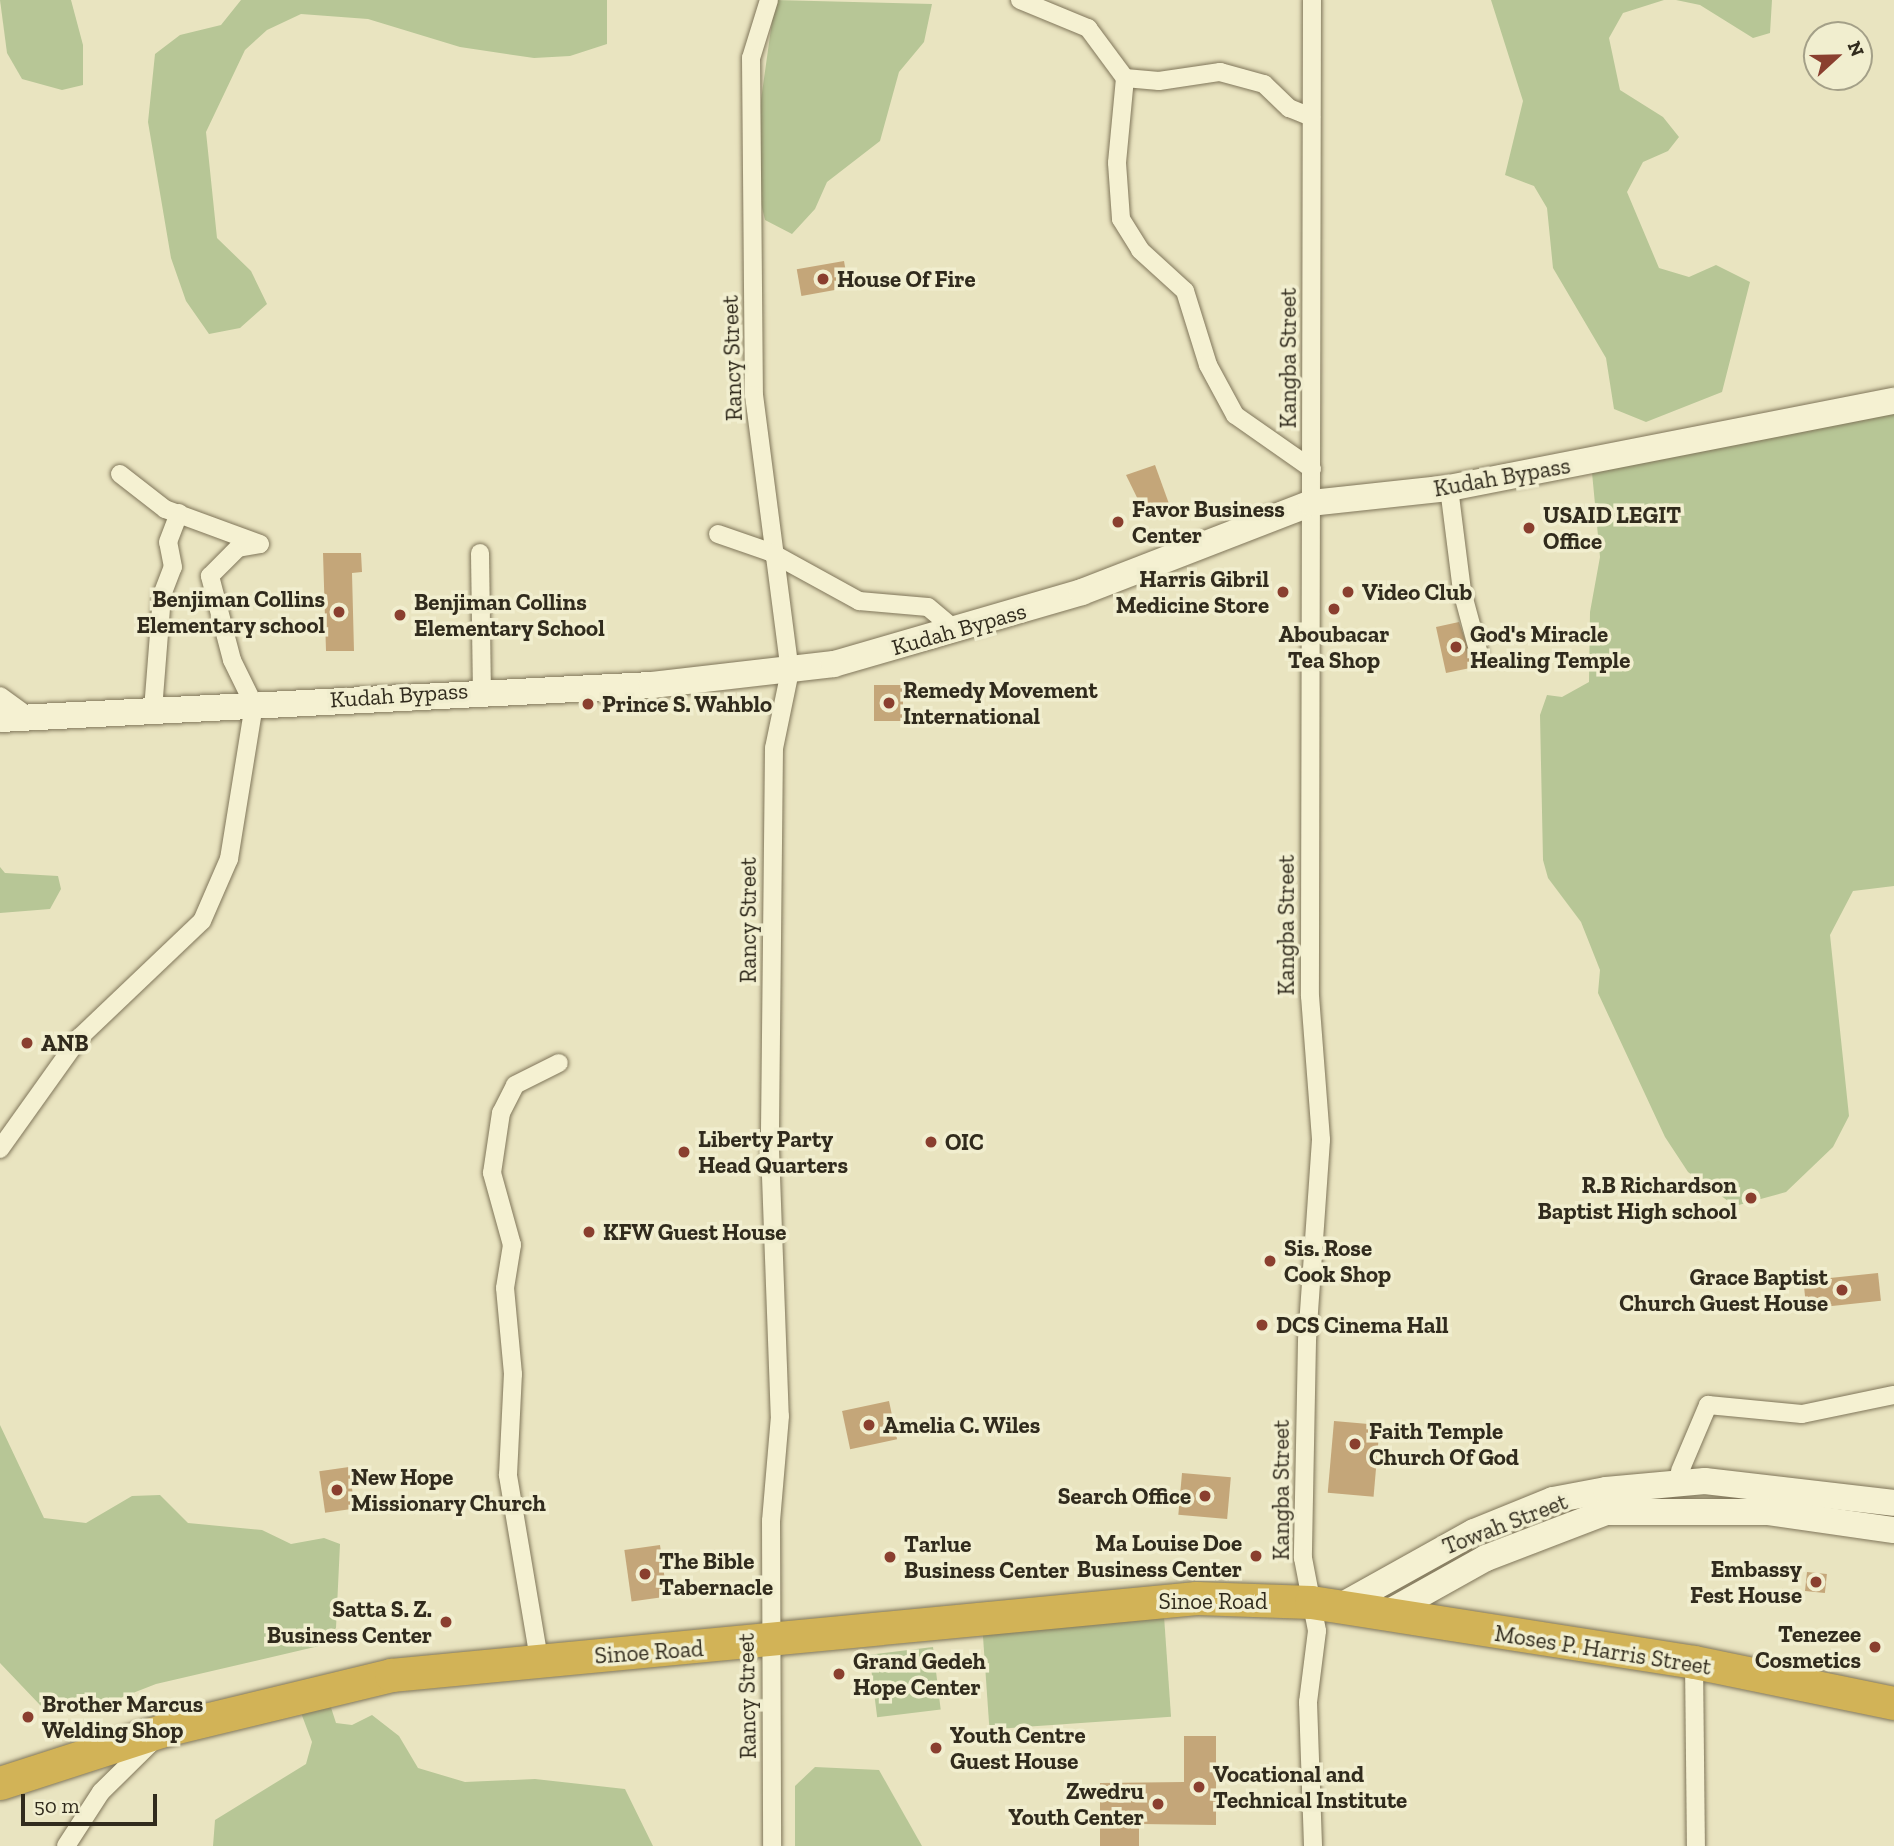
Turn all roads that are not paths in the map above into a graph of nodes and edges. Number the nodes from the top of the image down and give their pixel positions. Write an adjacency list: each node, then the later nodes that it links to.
1 (769, 0): 13 (street, Rancy Street)
2 (1020, 0): 4 (street)
3 (1312, 0): 5 (street, Kangba Street)
4 (1125, 78): 5 (street); 7 (street)
5 (1311, 117): 7 (street, Kangba Street)
6 (1894, 401): 9 (street, Kudah Bypass)
7 (1312, 469): 10 (street, Kangba Street)
8 (120, 474): 11 (street)
9 (1449, 488): 10 (street, Kudah Bypass); 16 (street)
10 (1311, 503): 15 (street, Kudah Bypass); 29 (street, Kangba Street)
11 (179, 513): 20 (street); 21 (street)
12 (718, 534): 13 (street)
13 (770, 552): 15 (street); 17 (street, Rancy Street)
14 (480, 553): 18 (street)
15 (957, 631): 17 (street, Kudah Bypass)
16 (1479, 654)
17 (790, 671): 18 (street, Kudah Bypass); 31 (street, Rancy Street)
18 (482, 689): 20 (street, Kudah Bypass)
19 (0, 696): 22 (street)
20 (254, 705): 21 (street, Kudah Bypass); 24 (street)
21 (153, 710): 22 (street, Kudah Bypass)
22 (12, 716)
23 (559, 1063): 32 (street)
24 (0, 1149)
25 (1894, 1395): 26 (street)
26 (1680, 1471)
27 (1894, 1503): 29 (street, Towah Street)
28 (1894, 1530): 30 (street, Towah Street)
29 (1325, 1605): 30 (highway, Moses P. Harris Street); 31 (highway, Sinoe Road); 39 (street, Kangba Street)
30 (1384, 1615): 33 (highway, Moses P. Harris Street)
31 (770, 1644): 32 (highway, Sinoe Road); 38 (street, Rancy Street)
32 (539, 1659): 35 (highway, Sinoe Road)
33 (1695, 1662): 34 (highway, Moses P. Harris Street); 40 (street)
34 (1894, 1703)
35 (164, 1730): 36 (highway, Sinoe Road); 37 (street)
36 (0, 1783)
37 (66, 1846)
38 (772, 1846)
39 (1313, 1846)
40 (1696, 1846)

